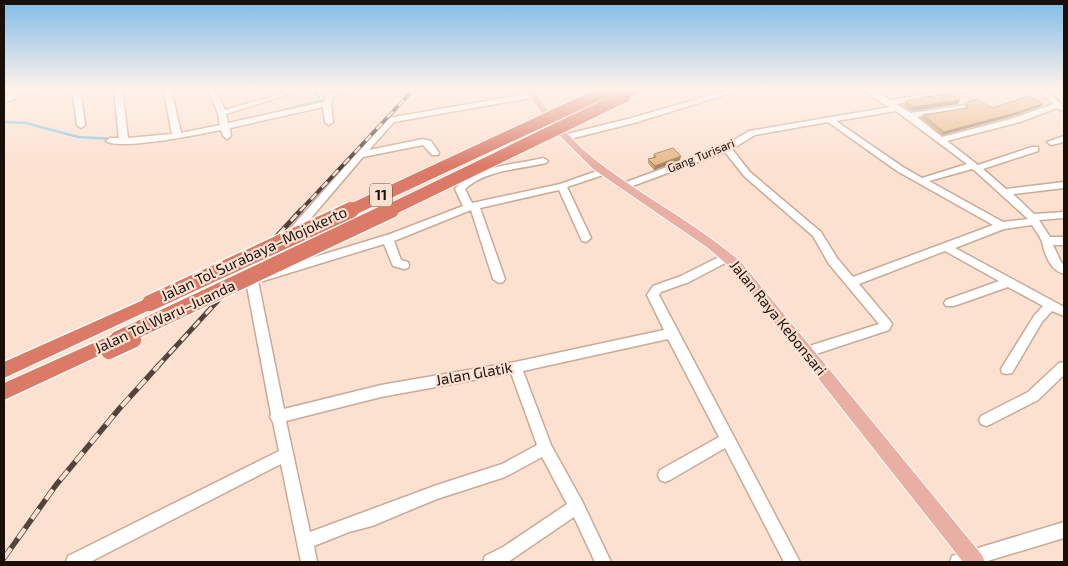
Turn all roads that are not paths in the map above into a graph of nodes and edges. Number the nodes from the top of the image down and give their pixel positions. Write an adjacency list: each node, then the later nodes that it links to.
1 (80, 114): 20 (street)
2 (121, 114): 26 (street)
3 (173, 114): 22 (street)
4 (222, 114): 21 (street)
5 (276, 114): 21 (street)
6 (329, 114): 18 (street)
7 (421, 114): 33 (street)
8 (442, 114): 19 (street)
9 (547, 114): 24 (main road, Jalan Raya Kebonsari)
10 (556, 114): 67 (highway, Jalan Tol Surabaya–Mojokerto / 11, bridge)
11 (587, 114): 62 (highway, Jalan Tol Surabaya–Mojokerto / 11, bridge)
12 (653, 114): 24 (street)
13 (849, 114): 17 (street, Gang Turisari)
14 (919, 114): 16 (street)
15 (1036, 114): 27 (street)
16 (910, 116): 27 (street)
17 (828, 119): 30 (street, Gang Turisari); 37 (street)
18 (329, 122)
19 (430, 122)
20 (81, 125)
21 (224, 125): 22 (street); 23 (street)
22 (177, 134): 26 (street)
23 (227, 136)
24 (566, 137): 36 (main road, Jalan Raya Kebonsari)
25 (1064, 139): 29 (street)
26 (124, 140): 28 (street)
27 (940, 140): 35 (street)
28 (110, 141)
29 (1051, 142)
30 (727, 148): 40 (street, Gang Turisari); 56 (street)
31 (1035, 150): 35 (street)
32 (435, 153): 33 (street)
33 (359, 155): 55 (street)
34 (543, 161): 42 (street)
35 (975, 167): 37 (street); 41 (street)
36 (604, 172): 39 (street); 40 (main road, Jalan Raya Kebonsari)
37 (922, 181): 45 (street)
38 (1064, 184): 41 (street)
39 (562, 186): 42 (street); 46 (street)
40 (624, 186): 51 (main road, Jalan Raya Kebonsari)
41 (1005, 192): 44 (street)
42 (472, 207): 47 (street); 54 (street)
43 (1064, 215): 44 (street)
44 (1033, 219): 45 (street); 49 (street)
45 (1002, 226): 50 (street)
46 (586, 238)
47 (388, 239): 52 (street); 55 (street)
48 (1064, 241): 49 (street)
49 (1047, 242): 53 (street)
50 (947, 248): 56 (street); 57 (street)
51 (728, 256): 61 (street); 63 (main road, Jalan Raya Kebonsari)
52 (404, 265)
53 (1064, 270)
54 (499, 279)
55 (252, 281): 70 (street)
56 (852, 282): 63 (street)
57 (1009, 282): 58 (street); 59 (street)
58 (950, 303)
59 (1050, 305): 60 (street); 66 (street)
60 (1064, 312)
61 (672, 333): 64 (street, Jalan Glatik); 72 (street)
62 (114, 345): 68 (highway, Jalan Tol Waru–Juanda); 69 (highway)
63 (807, 352): 79 (main road, Jalan Raya Kebonsari)
64 (515, 367): 70 (street, Jalan Glatik); 73 (street)
65 (1064, 367): 71 (street)
66 (1007, 369)
67 (4, 370)
68 (4, 392)
69 (4, 404)
70 (278, 417): 74 (street)
71 (986, 420)
72 (728, 439): 75 (street); 84 (street)
73 (545, 448): 76 (street); 78 (street)
74 (287, 454): 78 (street); 80 (street)
75 (665, 475)
76 (577, 506): 82 (street); 83 (street)
77 (1064, 530): 79 (street)
78 (305, 542): 81 (street)
79 (968, 561)
80 (74, 562)
81 (309, 562)
82 (491, 562)
83 (603, 562)
84 (792, 562)

